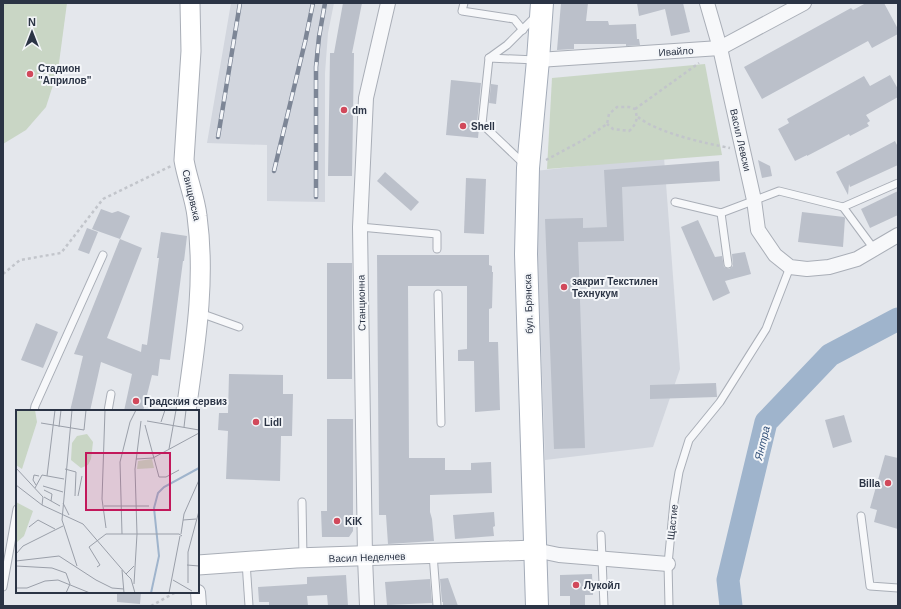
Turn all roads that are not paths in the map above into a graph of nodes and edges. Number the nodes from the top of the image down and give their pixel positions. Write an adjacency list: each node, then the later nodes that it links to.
1 (190, 3): 25 (street, Свищовска)
2 (388, 3): 17 (street, Станционна)
3 (464, 3): 7 (lane)
4 (707, 3): 8 (street, Васил Левски)
5 (804, 3): 8 (street, Ивайло)
6 (541, 7): 7 (lane); 10 (main road, бул. Брянска)
7 (523, 30): 9 (lane)
8 (720, 48): 10 (street, Ивайло); 13 (street, Васил Левски)
9 (490, 58): 10 (lane); 11 (lane)
10 (538, 60): 11 (main road, бул. Брянска)
11 (528, 168): 36 (main road, бул. Брянска)
12 (898, 183): 15 (lane)
13 (754, 200): 15 (lane); 16 (lane); 23 (street, Васил Левски)
14 (675, 202): 16 (lane)
15 (843, 207): 20 (lane)
16 (721, 214): 22 (lane)
17 (360, 227): 19 (lane); 38 (street, Станционна)
18 (898, 235): 20 (street)
19 (437, 249)
20 (874, 249): 23 (street)
21 (103, 255): 28 (lane)
22 (728, 264)
23 (790, 267): 42 (lane, Щастие)
24 (438, 294): 31 (lane)
25 (200, 313): 26 (lane); 30 (street, Свищовска)
26 (239, 327)
27 (111, 394): 29 (lane)
28 (34, 410)
29 (108, 410)
30 (186, 410)
31 (441, 423)
32 (302, 502): 39 (lane)
33 (16, 515): 44 (lane)
34 (861, 516): 45 (lane)
35 (601, 535): 40 (lane)
36 (535, 550): 37 (street, Васил Неделчев); 40 (street); 51 (main road, бул. Брянска)
37 (433, 554): 38 (street, Васил Неделчев); 50 (lane)
38 (365, 557): 39 (street, Васил Неделчев); 49 (street, Станционна)
39 (303, 558): 41 (street, Васил Неделчев)
40 (602, 558): 42 (street); 52 (lane)
41 (246, 562): 43 (street, Васил Неделчев); 48 (lane)
42 (668, 564): 53 (lane, Щастие)
43 (199, 565)
44 (3, 588)
45 (898, 588)
46 (198, 593): 47 (street)
47 (199, 606)
48 (249, 606)
49 (368, 606)
50 (437, 606)
51 (537, 606)
52 (604, 606)
53 (669, 606)

